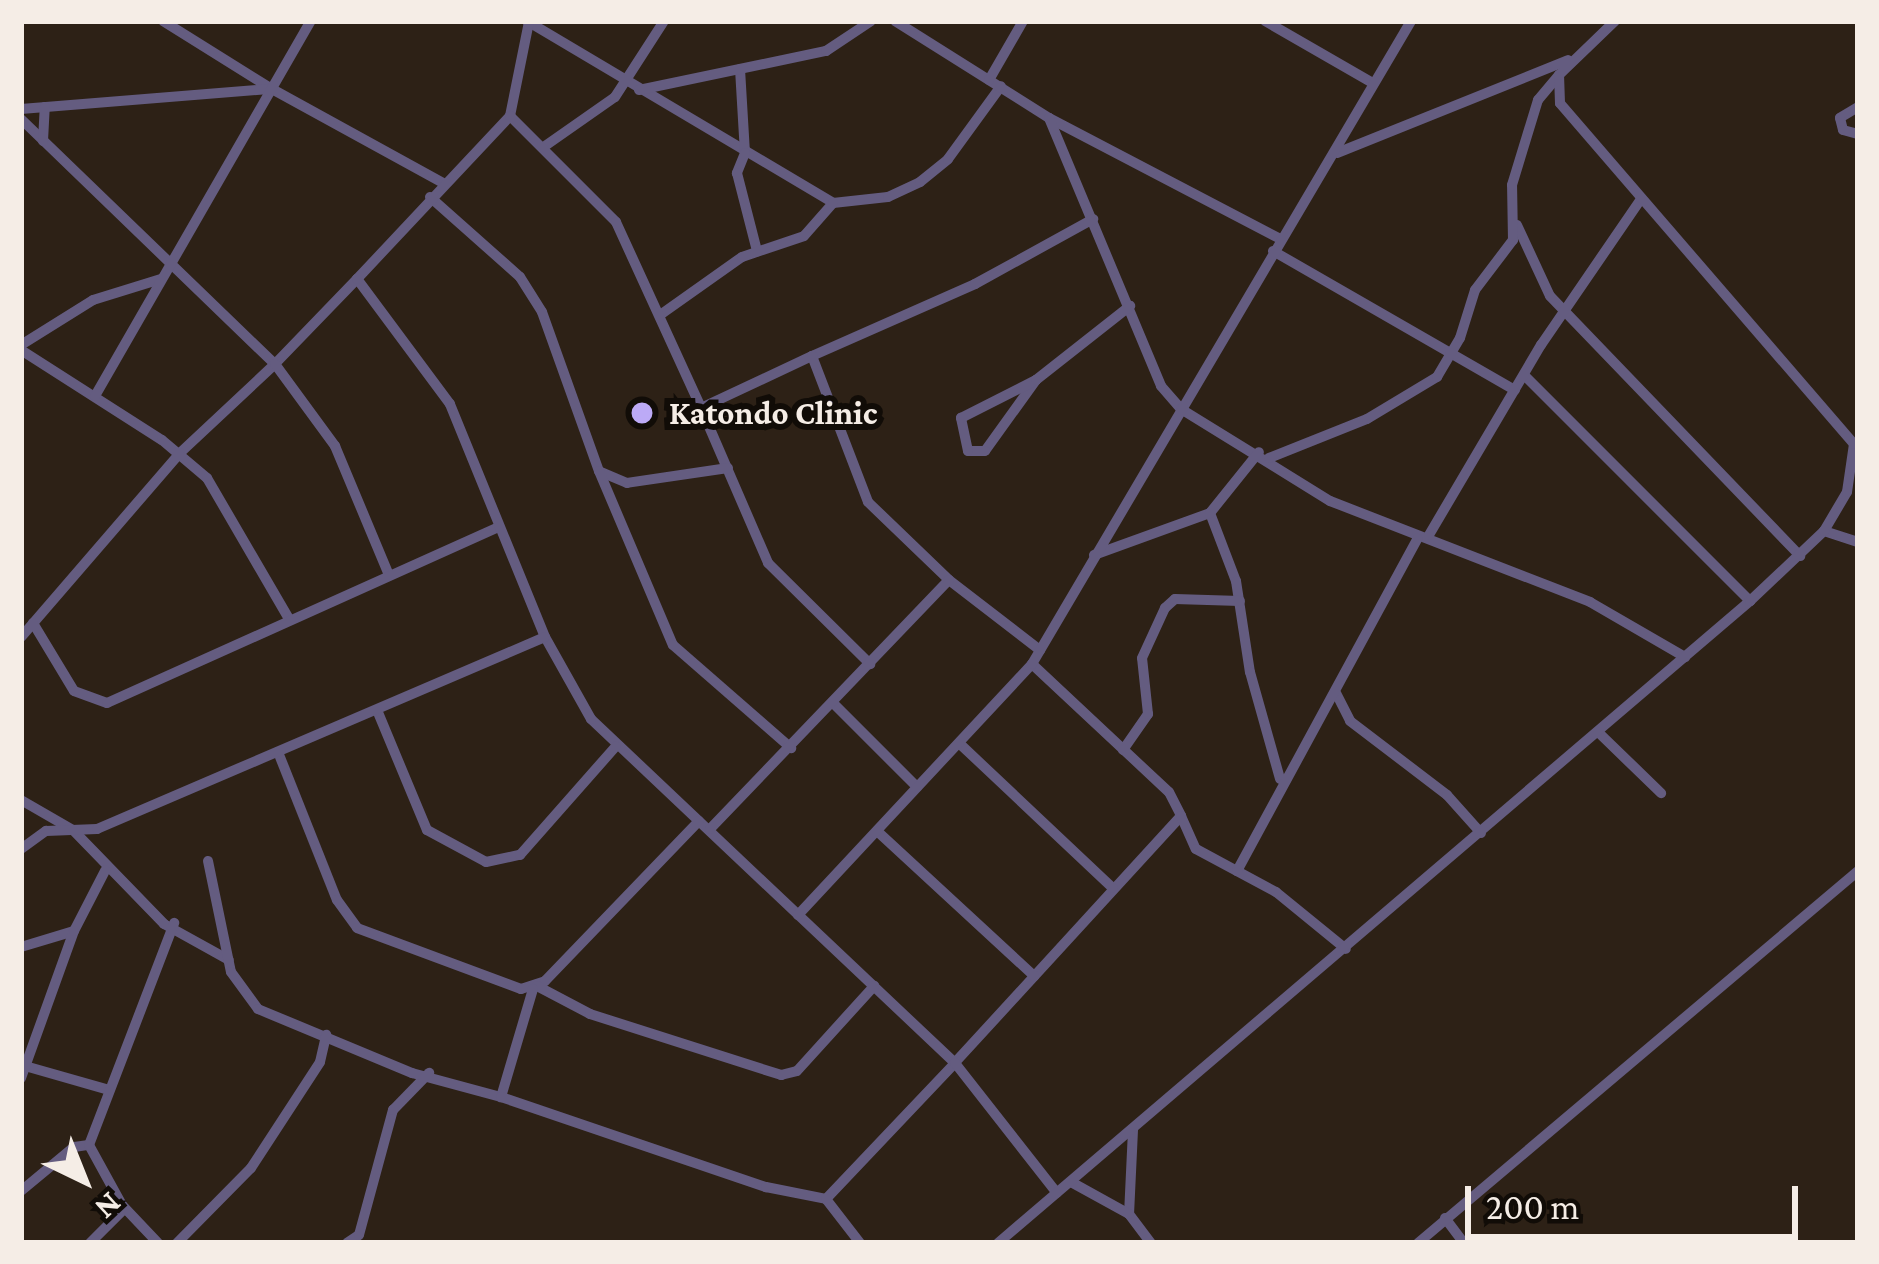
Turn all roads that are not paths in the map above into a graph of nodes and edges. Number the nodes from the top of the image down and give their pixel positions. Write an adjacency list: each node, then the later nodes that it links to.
1 (163, 21): 17 (street)
2 (311, 21): 17 (street)
3 (528, 21): 14 (street); 22 (street)
4 (664, 21): 14 (street)
5 (871, 21): 12 (street)
6 (895, 21): 15 (street)
7 (1023, 21): 15 (street)
8 (1264, 21): 16 (street)
9 (1411, 21): 16 (street)
10 (1610, 23): 11 (street)
11 (1569, 59): 13 (street); 29 (street)
12 (740, 69): 18 (street); 28 (street)
13 (1558, 74): 32 (street); 35 (street)
14 (627, 81): 18 (street); 27 (street)
15 (995, 83): 24 (street); 33 (street)
16 (1373, 83): 29 (street)
17 (273, 89): 19 (street); 30 (street); 39 (street)
18 (639, 90): 28 (street)
19 (45, 107): 21 (street); 26 (street)
20 (1858, 107): 25 (street)
21 (21, 109)
22 (511, 116): 27 (street); 30 (street)
23 (21, 118): 26 (street)
24 (1048, 118): 34 (street); 36 (street)
25 (1858, 134)
26 (44, 141): 39 (street)
27 (545, 146): 44 (street)
28 (745, 153): 33 (street); 37 (street)
29 (1337, 153): 36 (street)
30 (443, 182): 31 (street)
31 (430, 197): 41 (street); 59 (street)
32 (1642, 199): 43 (street); 55 (street)
33 (833, 203): 37 (street)
34 (1093, 219): 42 (street); 46 (street)
35 (1517, 224): 43 (street); 47 (street)
36 (1280, 238): 38 (street)
37 (757, 251): 44 (street)
38 (1273, 251): 47 (street); 54 (street)
39 (168, 266): 40 (street); 48 (street)
40 (161, 279): 45 (street); 52 (street)
41 (357, 279): 48 (street); 63 (street)
42 (1130, 306): 50 (street); 54 (street)
43 (1566, 306): 49 (street); 68 (street)
44 (660, 315): 53 (street)
45 (23, 353): 52 (street)
46 (812, 356): 53 (street); 70 (street)
47 (1450, 356): 51 (street); 57 (street)
48 (275, 364): 56 (street); 69 (street)
49 (1524, 375): 51 (street); 72 (street)
50 (1036, 380): 50 (street)
51 (1515, 390): 65 (street)
52 (95, 396): 56 (street)
53 (701, 408): 58 (street)
54 (1181, 409): 57 (street); 67 (street)
55 (1856, 442): 64 (street)
56 (180, 453): 73 (street); 74 (street)
57 (1264, 455): 62 (street); 65 (street)
58 (728, 468): 60 (street); 79 (street)
59 (599, 471): 60 (street); 61 (street)
60 (628, 483): 61 (street)
61 (612, 502): 89 (street)
62 (1210, 512): 67 (street); 71 (street)
63 (499, 527): 69 (street); 76 (street)
64 (1824, 531): 66 (street); 68 (street)
65 (1423, 537): 78 (street); 81 (street)
66 (1858, 542)
67 (1093, 555): 77 (street)
68 (1800, 556): 72 (street)
69 (388, 573): 73 (street)
70 (949, 580): 77 (street); 79 (street)
71 (1240, 601): 90 (street); 92 (street)
72 (1750, 601): 78 (street)
73 (289, 620): 74 (street)
74 (33, 623): 75 (street)
75 (21, 637)
76 (545, 637): 83 (street); 88 (street)
77 (1040, 650): 80 (street)
78 (1685, 657): 86 (street)
79 (870, 664): 82 (street)
80 (1031, 664): 87 (street); 90 (street)
81 (1336, 693): 84 (street); 85 (street)
82 (835, 705): 89 (street); 93 (street)
83 (377, 710): 88 (street); 91 (street)
84 (1350, 721): 85 (street); 101 (street)
85 (1322, 722): 92 (street)
86 (1598, 732): 94 (street); 101 (street)
87 (961, 744): 93 (street); 109 (street)
88 (616, 746): 97 (street)
89 (791, 748): 98 (street)
90 (1124, 750): 96 (street)
91 (278, 752): 99 (street); 118 (street)
92 (1280, 779): 107 (street)
93 (917, 787): 100 (street)
94 (1661, 793)
95 (21, 800): 99 (street)
96 (1181, 816): 102 (street); 103 (street)
97 (699, 820): 98 (street); 118 (street)
98 (710, 829): 110 (street)
99 (73, 830): 104 (street); 106 (street)
100 (877, 831): 110 (street); 116 (street)
101 (1480, 833): 114 (street)
102 (1187, 838): 103 (street); 107 (street)
103 (1164, 839): 109 (street)
104 (21, 849)
105 (208, 861): 115 (street)
106 (105, 871): 111 (street); 112 (street)
107 (1237, 871): 114 (street)
108 (1858, 871): 133 (street)
109 (1113, 888): 116 (street)
110 (799, 914): 117 (street)
111 (174, 923): 115 (street); 123 (street)
112 (74, 932): 113 (street); 121 (street)
113 (21, 947)
114 (1346, 949): 125 (street)
115 (229, 960): 119 (street)
116 (1034, 976): 120 (street)
117 (874, 986): 118 (street); 120 (street)
118 (535, 987): 124 (street)
119 (326, 1035): 122 (street); 136 (street)
120 (956, 1063): 129 (street); 130 (street)
121 (24, 1070): 123 (street)
122 (429, 1073): 124 (street); 137 (street)
123 (109, 1090): 126 (street)
124 (501, 1097): 130 (street)
125 (1133, 1130): 127 (street); 132 (street)
126 (89, 1144): 128 (street); 131 (street)
127 (1071, 1182): 129 (street); 132 (street)
128 (21, 1191)
129 (1058, 1192): 139 (street)
130 (826, 1199): 138 (street)
131 (125, 1208): 134 (street); 135 (street)
132 (1129, 1214): 140 (street)
133 (1445, 1218): 141 (street); 142 (street)
134 (90, 1243)
135 (158, 1243)
136 (177, 1243)
137 (347, 1243)
138 (860, 1243)
139 (998, 1243)
140 (1151, 1243)
141 (1418, 1243)
142 (1464, 1243)

